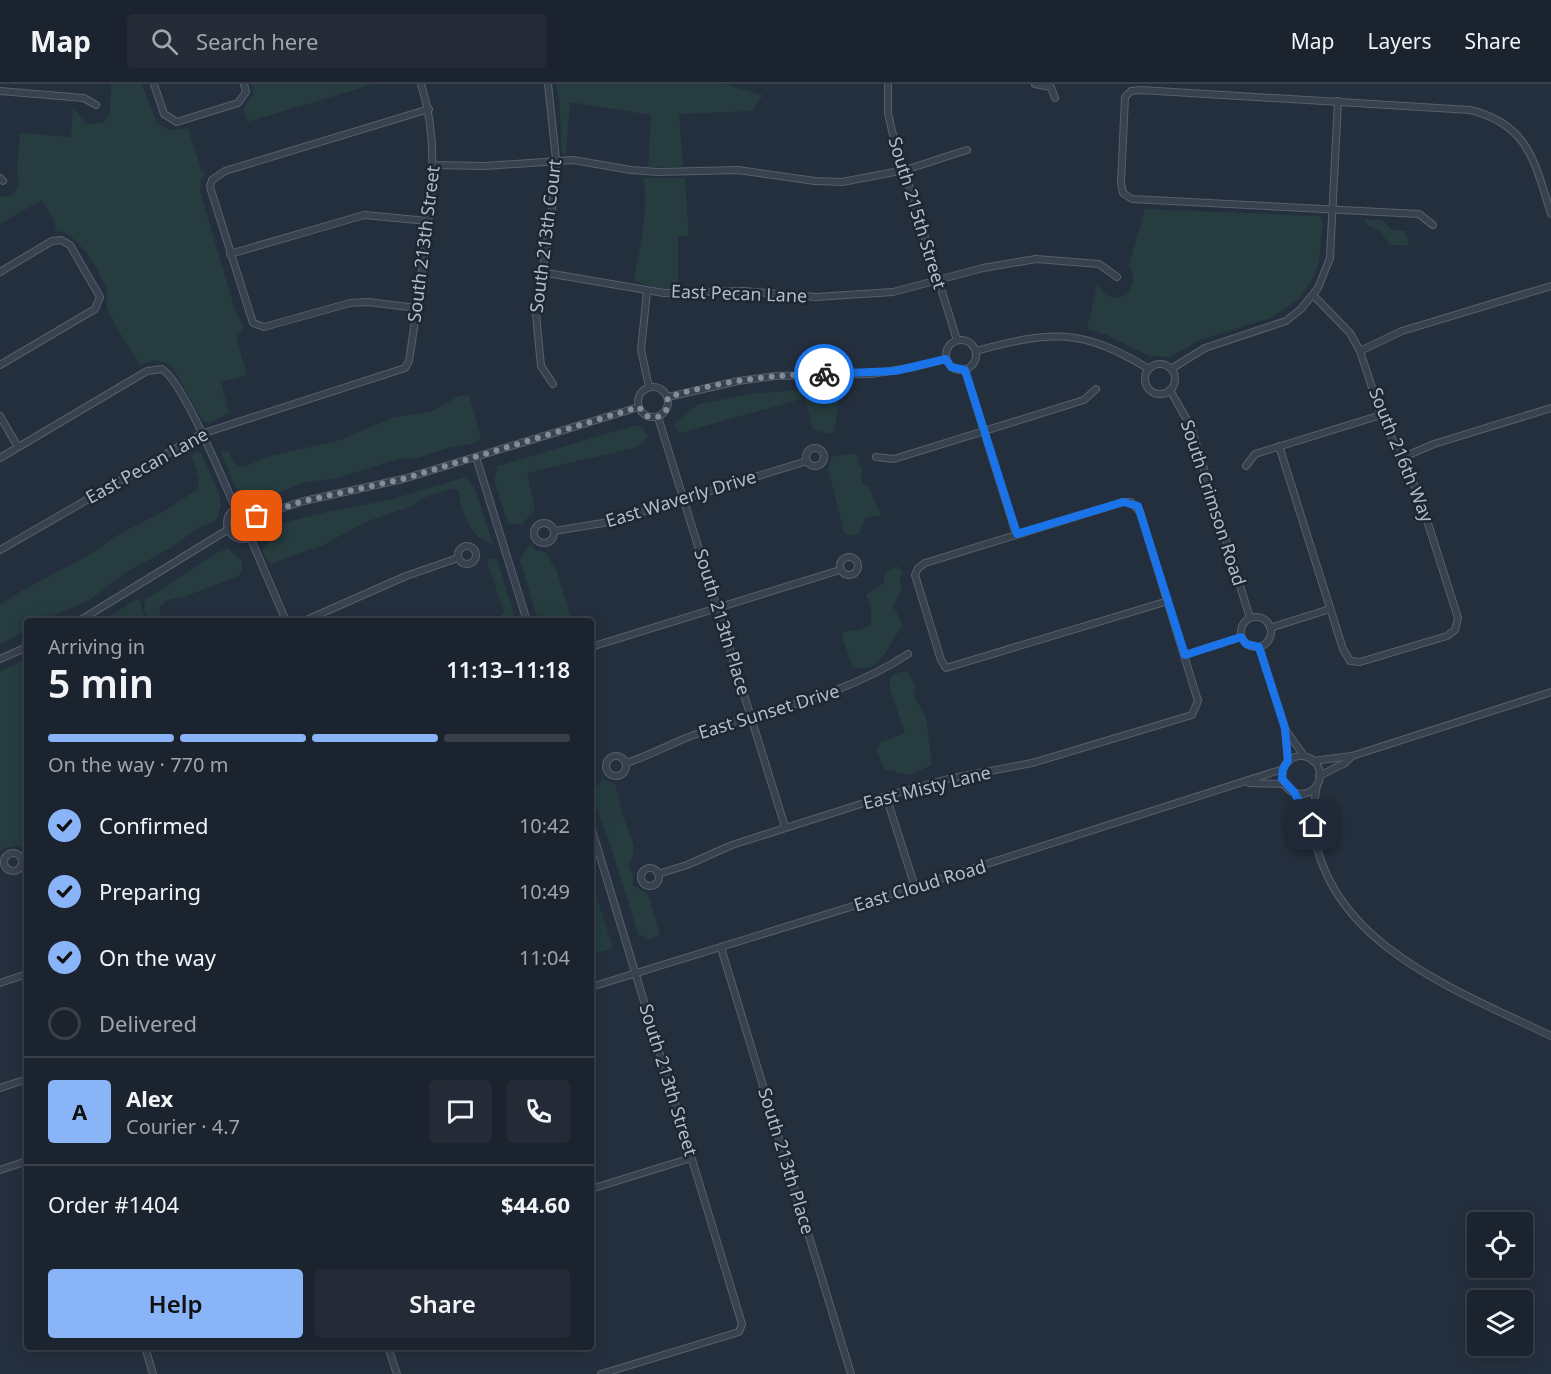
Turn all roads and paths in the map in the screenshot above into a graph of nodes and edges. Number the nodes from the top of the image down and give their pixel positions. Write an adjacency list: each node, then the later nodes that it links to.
1 (154, 84): 2 (street)
2 (244, 84)
3 (421, 84): 11 (street, South 213th Street)
4 (548, 84): 13 (street, South 213th Court)
5 (888, 84): 15 (street, South 215th Street)
6 (1035, 84): 8 (street)
7 (0, 90): 10 (street)
8 (1055, 98)
9 (1338, 100): 16 (street); 16 (street); 17 (street)
10 (96, 105)
11 (429, 110): 14 (street, South 213th Street); 20 (street)
12 (967, 150): 15 (street)
13 (556, 159): 14 (street); 15 (street); 22 (street, South 213th Court)
14 (434, 165): 18 (street, South 213th Street)
15 (904, 170): 24 (street, South 215th Street)
16 (1332, 208): 19 (street); 27 (street)
17 (1551, 214)
18 (428, 220): 20 (street); 28 (street, South 213th Street)
19 (1433, 225)
20 (230, 254): 28 (street)
21 (0, 272): 33 (street)
22 (541, 272): 26 (street, East Pecan Lane); 38 (street, South 213th Court)
23 (1117, 277): 24 (street, East Pecan Lane)
24 (938, 280): 26 (street, East Pecan Lane); 29 (street, South 215th Street)
25 (1551, 286): 31 (street)
26 (647, 291): 39 (street)
27 (1313, 296): 31 (street, South 216th Way); 36 (street)
28 (417, 308): 34 (street, South 213th Street)
29 (957, 340): 30 (street); 32 (street)
30 (976, 351): 35 (street); 37 (street)
31 (1360, 351): 45 (street, South 216th Way)
32 (946, 359): 37 (street); 42 (street)
33 (0, 365)
34 (405, 368): 49 (street, East Pecan Lane)
35 (1149, 369): 36 (street); 41 (street)
36 (1171, 369): 41 (street)
37 (965, 370): 48 (street)
38 (554, 384)
39 (649, 387): 42 (street); 43 (street)
40 (1096, 389): 48 (street)
41 (1170, 390): 75 (street, South Crimson Road)
42 (668, 397): 47 (street)
43 (639, 407): 47 (street); 52 (street)
44 (1551, 408): 55 (street)
45 (1381, 415): 50 (street); 55 (street, South 216th Way)
46 (0, 416): 51 (street)
47 (658, 417): 58 (street, South 213th Place)
48 (984, 431): 53 (street); 63 (street)
49 (201, 434): 51 (street); 59 (street); 65 (street, East Pecan Lane)
50 (1280, 446): 57 (street); 70 (street)
51 (18, 447): 54 (street)
52 (476, 457): 60 (street); 74 (street)
53 (876, 457)
54 (0, 458)
55 (1401, 458): 70 (street, South 216th Way)
56 (807, 461): 58 (street, East Waverly Drive)
57 (1246, 466)
58 (683, 498): 62 (street, East Waverly Drive); 69 (street, South 213th Place)
59 (236, 509): 60 (street); 61 (street)
60 (257, 516): 64 (street)
61 (229, 529): 64 (street); 71 (street)
62 (554, 531)
63 (1017, 534): 68 (street); 68 (street)
64 (250, 537): 72 (street)
65 (0, 550)
66 (459, 558): 73 (street)
67 (840, 570): 69 (street)
68 (1168, 601): 82 (street)
69 (718, 608): 78 (street); 85 (street, South 213th Place)
70 (1330, 609): 76 (street)
71 (84, 618)
72 (285, 618)
73 (311, 618)
74 (526, 618)
75 (1250, 618): 76 (street); 77 (street)
76 (1270, 628): 79 (street)
77 (1241, 637): 79 (street); 82 (street)
78 (594, 645)
79 (1259, 647): 86 (street)
80 (24, 648): 83 (street)
81 (908, 654): 85 (street, East Sunset Drive)
82 (1185, 655): 98 (street, East Misty Lane)
83 (0, 659)
84 (1551, 693): 88 (street)
85 (752, 717): 91 (street, East Sunset Drive); 100 (street, South 213th Place)
86 (1285, 728): 87 (street); 89 (street)
87 (1304, 756): 89 (street); 90 (street)
88 (1352, 756): 90 (street); 93 (street)
89 (1288, 761): 92 (street)
90 (1313, 761): 93 (street)
91 (626, 763)
92 (1283, 769): 94 (street, East Cloud Road); 95 (street)
93 (1319, 776): 96 (street)
94 (1248, 782): 95 (street, East Cloud Road); 105 (street, East Cloud Road)
95 (1284, 784): 97 (street)
96 (1317, 785): 97 (street); 99 (street)
97 (1294, 792): 99 (street)
98 (886, 796): 100 (street, East Misty Lane); 105 (street)
99 (1313, 825): 111 (street)
100 (785, 827): 103 (street, East Misty Lane)
101 (594, 837): 107 (street, South 213th Street)
102 (9, 871): 104 (street)
103 (658, 874)
104 (0, 876)
105 (915, 887): 106 (street, East Cloud Road)
106 (721, 948): 107 (street, East Cloud Road); 123 (street, South 213th Place)
107 (636, 973): 110 (street, East Cloud Road); 114 (street, South 213th Street)
108 (24, 975): 109 (street)
109 (0, 983)
110 (594, 986)
111 (1551, 1036)
112 (24, 1080): 113 (street)
113 (0, 1088)
114 (691, 1158): 117 (street); 122 (street, South 213th Street)
115 (24, 1162): 116 (street)
116 (0, 1170)
117 (594, 1189)
118 (146, 1350): 120 (street)
119 (389, 1350): 121 (street)
120 (153, 1374)
121 (397, 1374)
122 (601, 1374)
123 (851, 1374)

